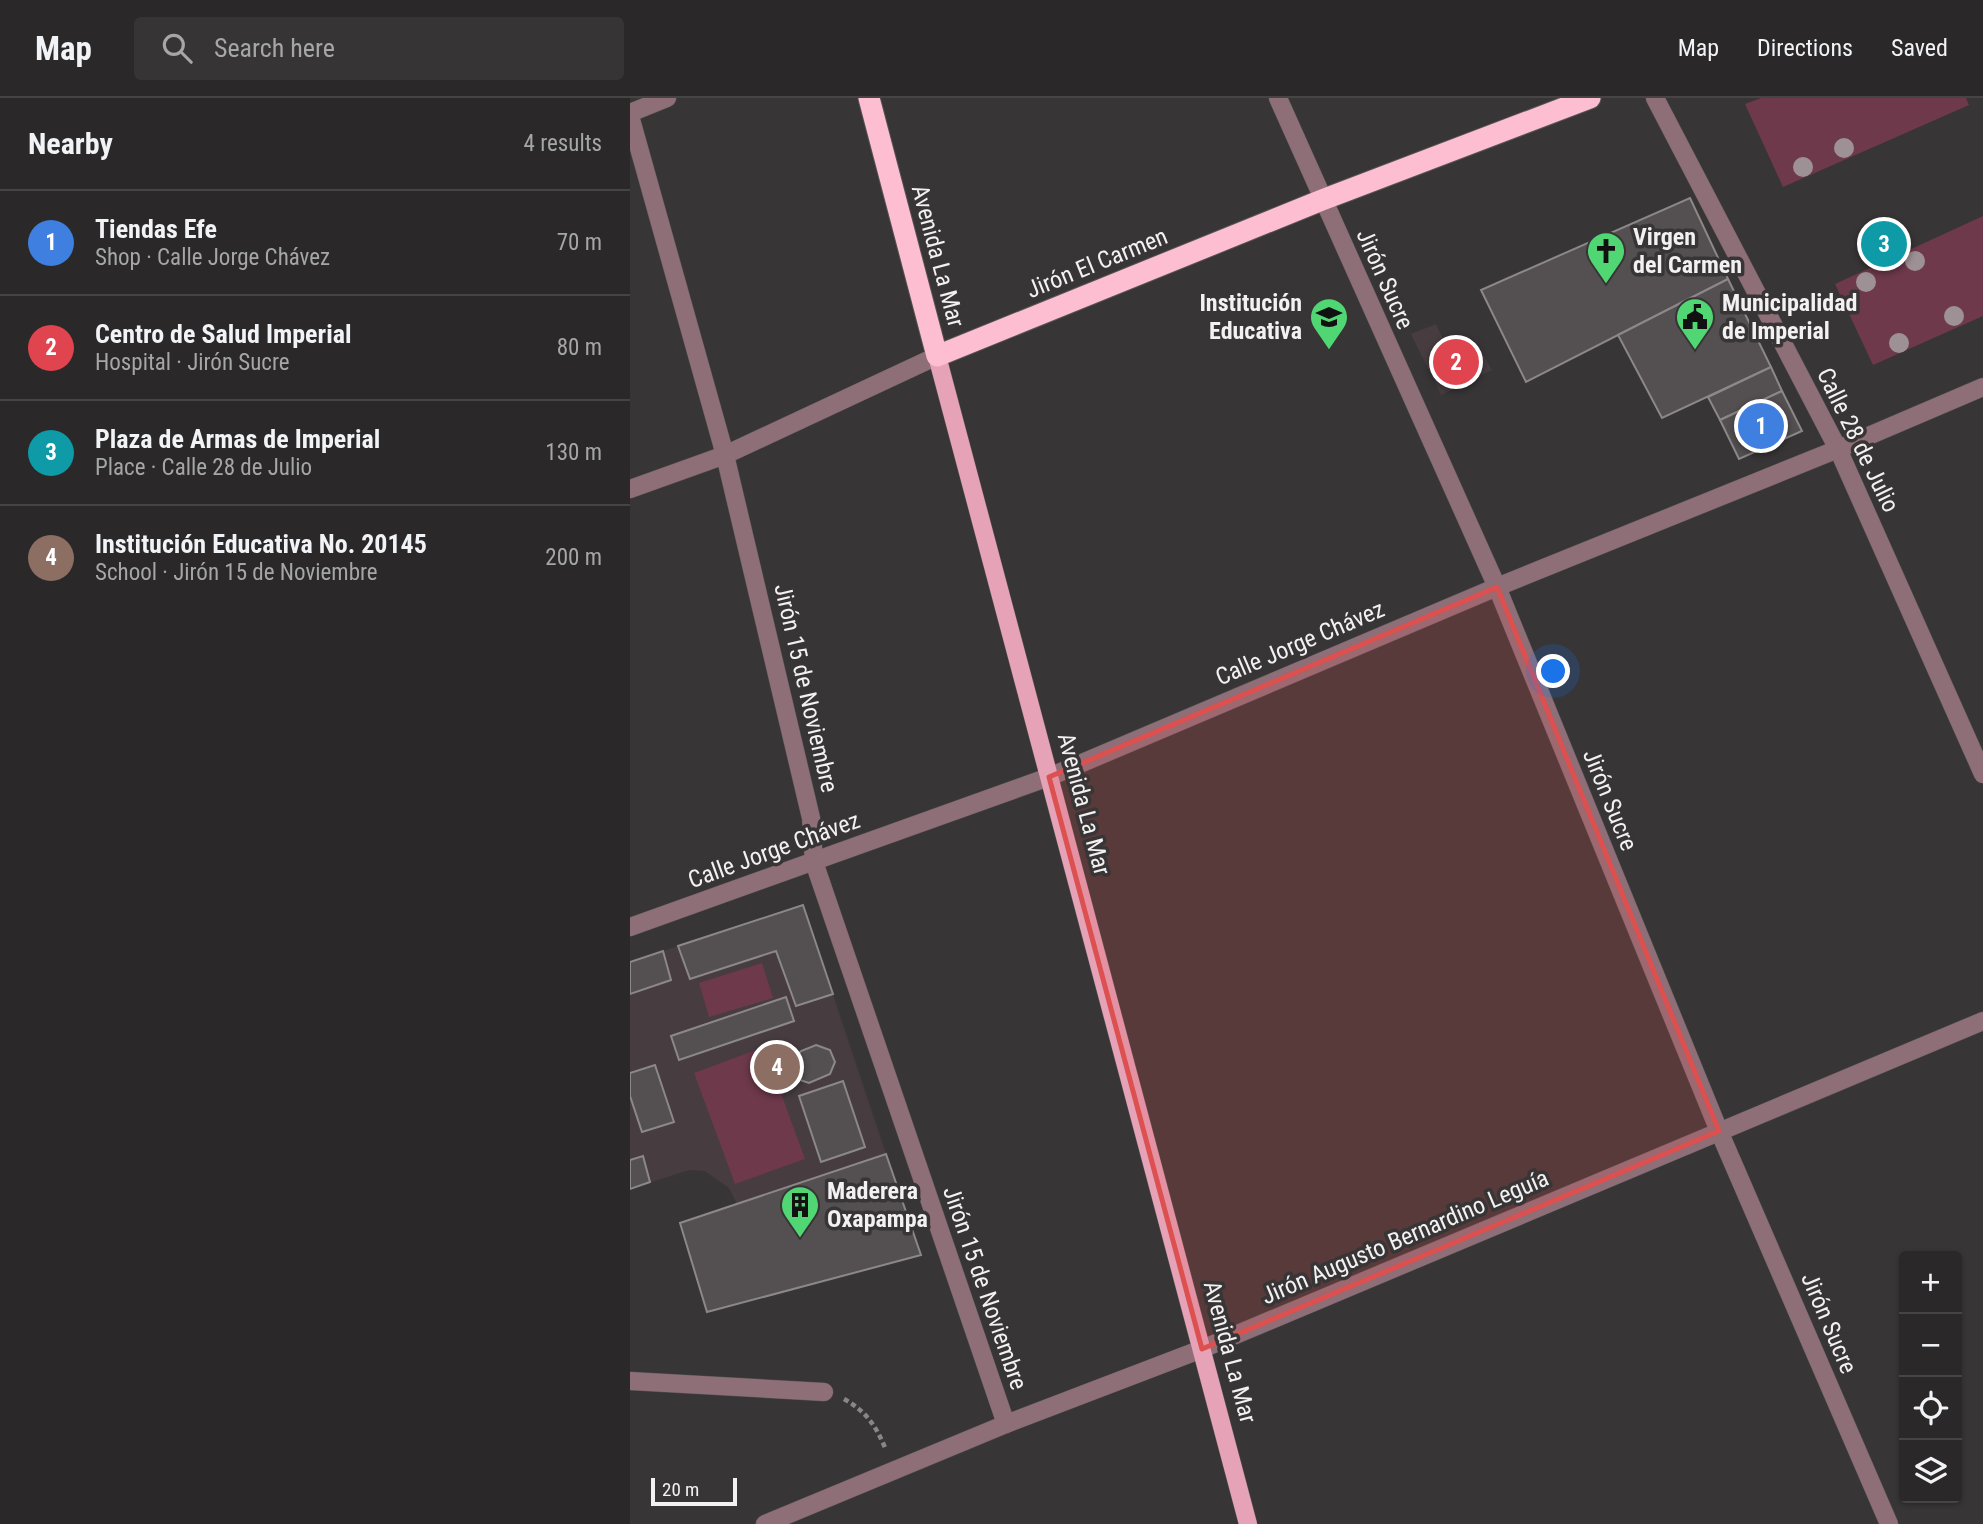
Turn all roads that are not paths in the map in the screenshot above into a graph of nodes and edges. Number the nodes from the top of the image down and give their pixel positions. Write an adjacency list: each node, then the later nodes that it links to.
1 (667, 98): 6 (street)
2 (869, 98): 8 (highway, Avenida La Mar)
3 (1278, 98): 7 (street, Jirón Sucre)
4 (1590, 98): 7 (highway, Jirón El Carmen)
5 (1655, 98): 10 (street, Calle 28 de Julio)
6 (630, 115): 11 (street, Jirón 15 de Noviembre)
7 (1322, 200): 8 (highway, Jirón El Carmen); 13 (street, Jirón Sucre)
8 (937, 356): 11 (street, Jirón El Carmen); 15 (main road, Avenida La Mar)
9 (1983, 387): 10 (street, Calle Jorge Chávez)
10 (1838, 449): 13 (street, Calle Jorge Chávez); 14 (street, Calle 28 de Julio)
11 (725, 455): 12 (street, Jirón El Carmen); 16 (street, Jirón 15 de Noviembre)
12 (630, 489)
13 (1497, 587): 15 (street, Calle Jorge Chávez); 19 (street, Jirón Sucre)
14 (1983, 774)
15 (1049, 777): 16 (street, Calle Jorge Chávez); 20 (main road, Avenida La Mar)
16 (814, 862): 17 (street, Calle Jorge Chávez); 23 (street, Jirón 15 de Noviembre)
17 (630, 927)
18 (1983, 1021): 19 (street, Jirón Augusto Bernardino Leguía)
19 (1719, 1131): 20 (street, Jirón Augusto Bernardino Leguía); 27 (street, Jirón Sucre)
20 (1202, 1349): 23 (street, Jirón Augusto Bernardino Leguía); 26 (main road, Avenida La Mar)
21 (630, 1381): 22 (street)
22 (824, 1392)
23 (1006, 1424): 24 (street, Jirón Augusto Bernardino Leguía)
24 (787, 1520): 25 (street, Jirón Augusto Bernardino Leguía)
25 (765, 1524)
26 (1248, 1524)
27 (1889, 1524)

